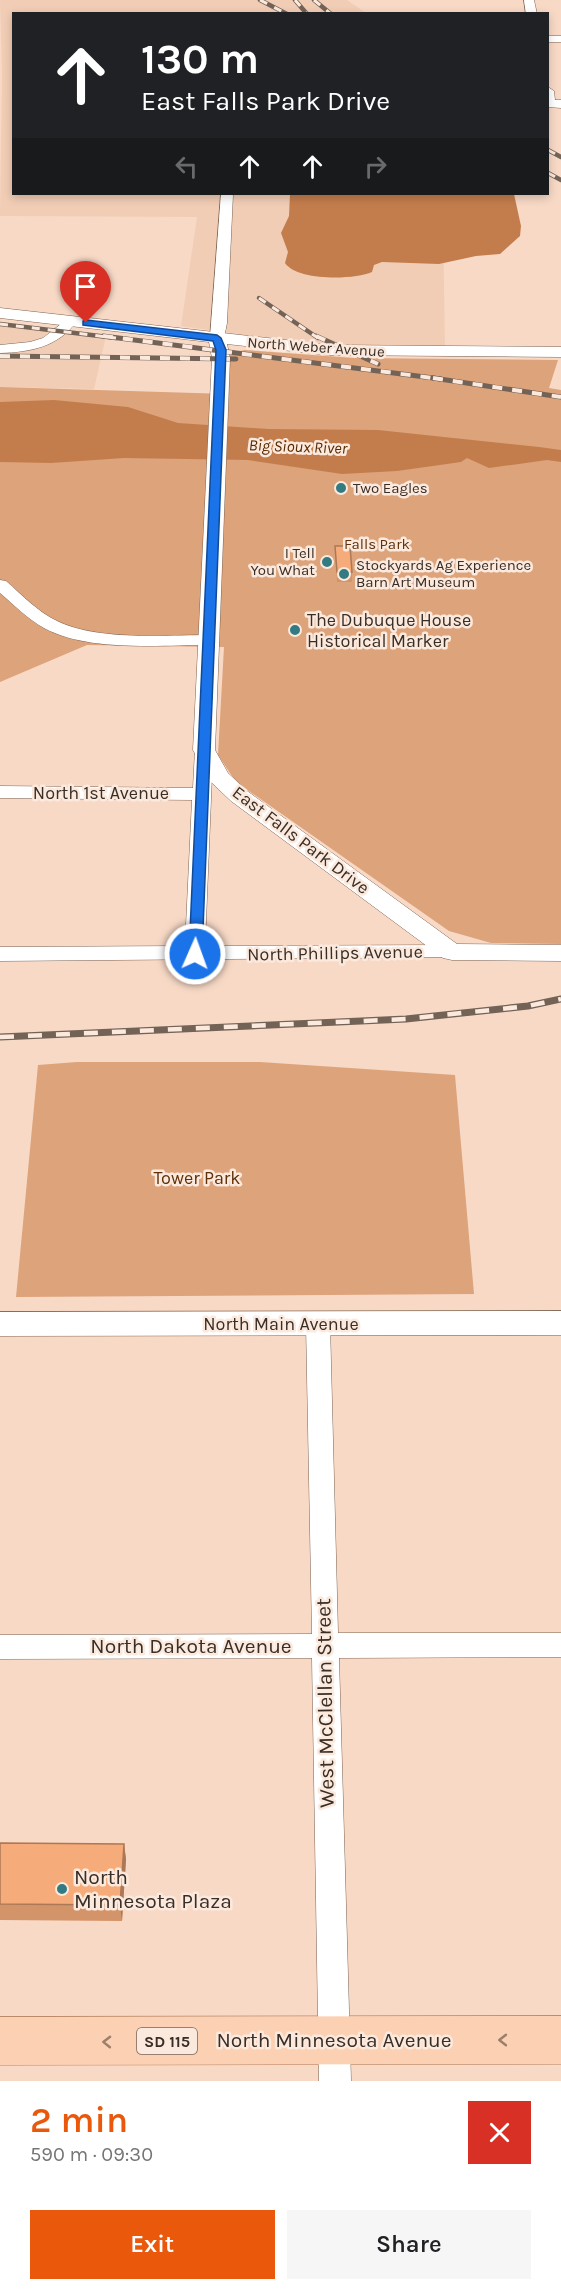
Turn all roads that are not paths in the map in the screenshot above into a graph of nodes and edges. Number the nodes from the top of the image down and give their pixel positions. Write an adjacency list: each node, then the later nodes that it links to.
1 (226, 195): 4 (street)
2 (0, 313): 3 (street, North Weber Avenue)
3 (70, 321): 4 (street, North Weber Avenue); 5 (street)
4 (217, 338): 6 (street, North Weber Avenue); 8 (street)
5 (0, 349)
6 (561, 352)
7 (0, 585): 8 (street)
8 (209, 640): 9 (street)
9 (204, 750): 11 (street); 12 (street, East Falls Park Drive)
10 (0, 792): 11 (street, North 1st Avenue)
11 (203, 794): 15 (street)
12 (452, 952): 13 (street, North Phillips Avenue); 15 (street, North Phillips Avenue)
13 (561, 953)
14 (0, 954): 15 (street, North Phillips Avenue)
15 (195, 954)
16 (561, 1323): 18 (street, North Main Avenue)
17 (0, 1324): 18 (street, North Main Avenue)
18 (318, 1324): 20 (street, West McClellan Street)
19 (561, 1645): 20 (street, North Dakota Avenue)
20 (325, 1646): 21 (street, North Dakota Avenue); 24 (street, West McClellan Street)
21 (0, 1647)
22 (561, 2040): 24 (main road, North Minnesota Avenue / SD 115, one-way to 24)
23 (0, 2041): 24 (main road, North Minnesota Avenue / SD 115, one-way to 23)
24 (334, 2060)

